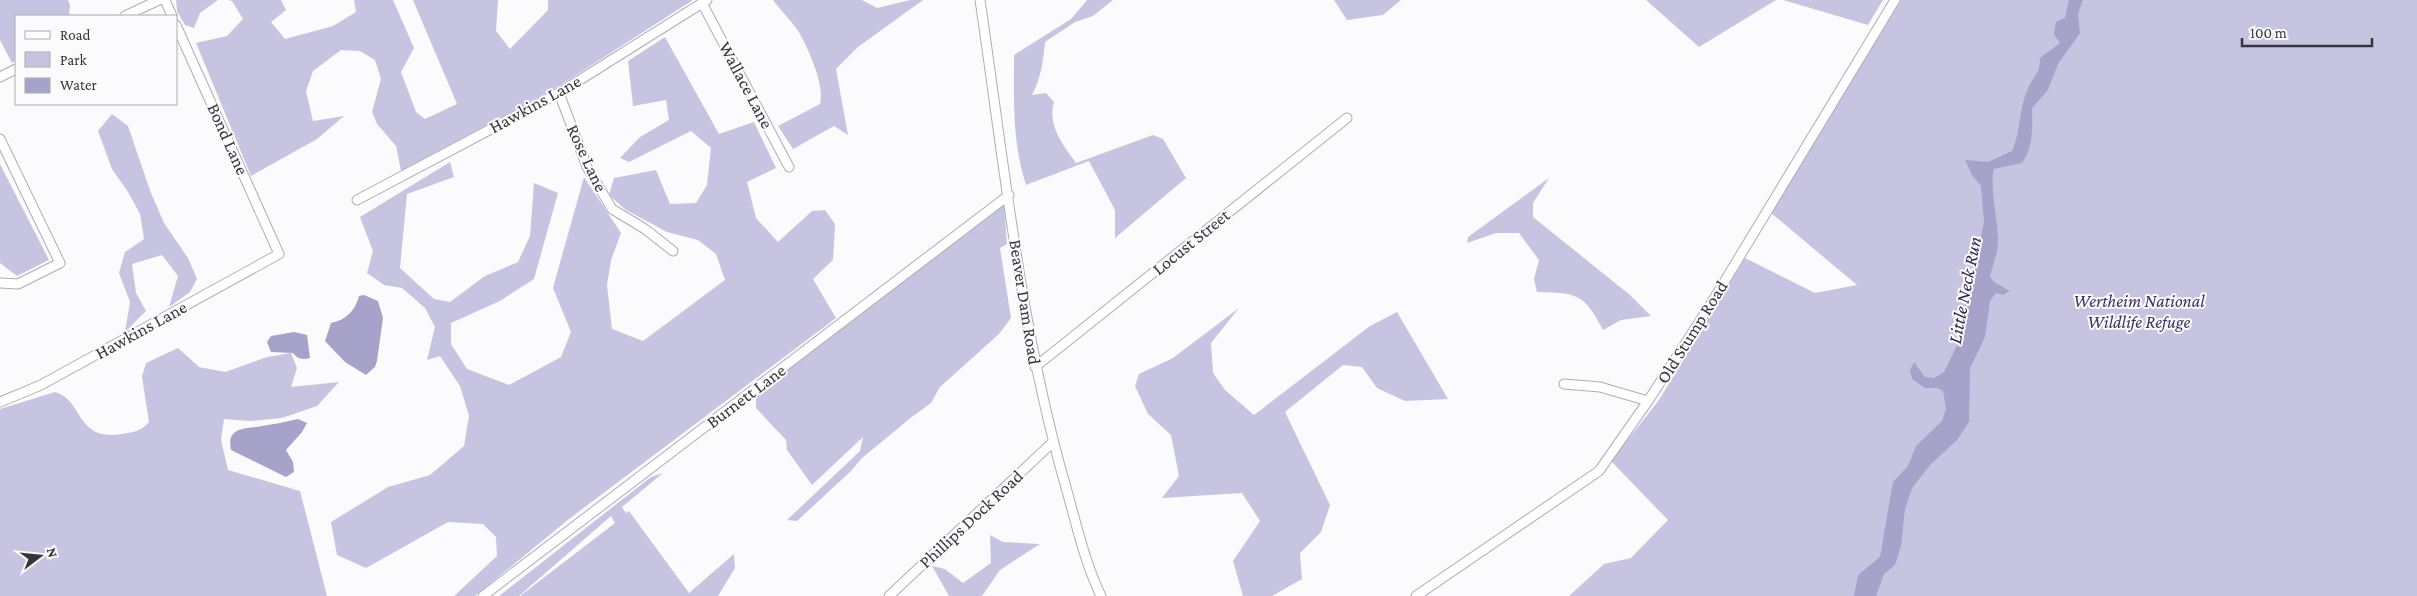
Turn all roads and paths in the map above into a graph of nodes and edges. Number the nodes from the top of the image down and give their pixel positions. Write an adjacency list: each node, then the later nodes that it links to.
1 (159, 0): 6 (street)
2 (165, 0): 7 (street)
3 (980, 0): 15 (street, Beaver Dam Road)
4 (1896, 0): 22 (street, Old Stump Road)
5 (705, 2): 11 (street, Hawkins Lane); 14 (street, Wallace Lane)
6 (127, 15)
7 (172, 15)
8 (178, 29): 18 (street, Bond Lane)
9 (15, 70): 10 (street)
10 (0, 77)
11 (559, 93): 16 (street, Hawkins Lane); 17 (street, Rose Lane)
12 (1347, 118): 20 (street, Locust Street)
13 (0, 139): 19 (street)
14 (789, 167)
15 (1009, 195): 20 (street, Beaver Dam Road); 25 (street, Burnett Lane)
16 (358, 200)
17 (673, 251)
18 (279, 254): 23 (street, Hawkins Lane)
19 (0, 284)
20 (1035, 367): 24 (street, Beaver Dam Road)
21 (1564, 384): 22 (street)
22 (1648, 401): 28 (street, Old Stump Road)
23 (0, 402)
24 (1053, 442): 26 (street, Phillips Dock Road); 27 (street, Beaver Dam Road)
25 (483, 596)
26 (890, 596)
27 (1101, 596)
28 (1416, 596)

